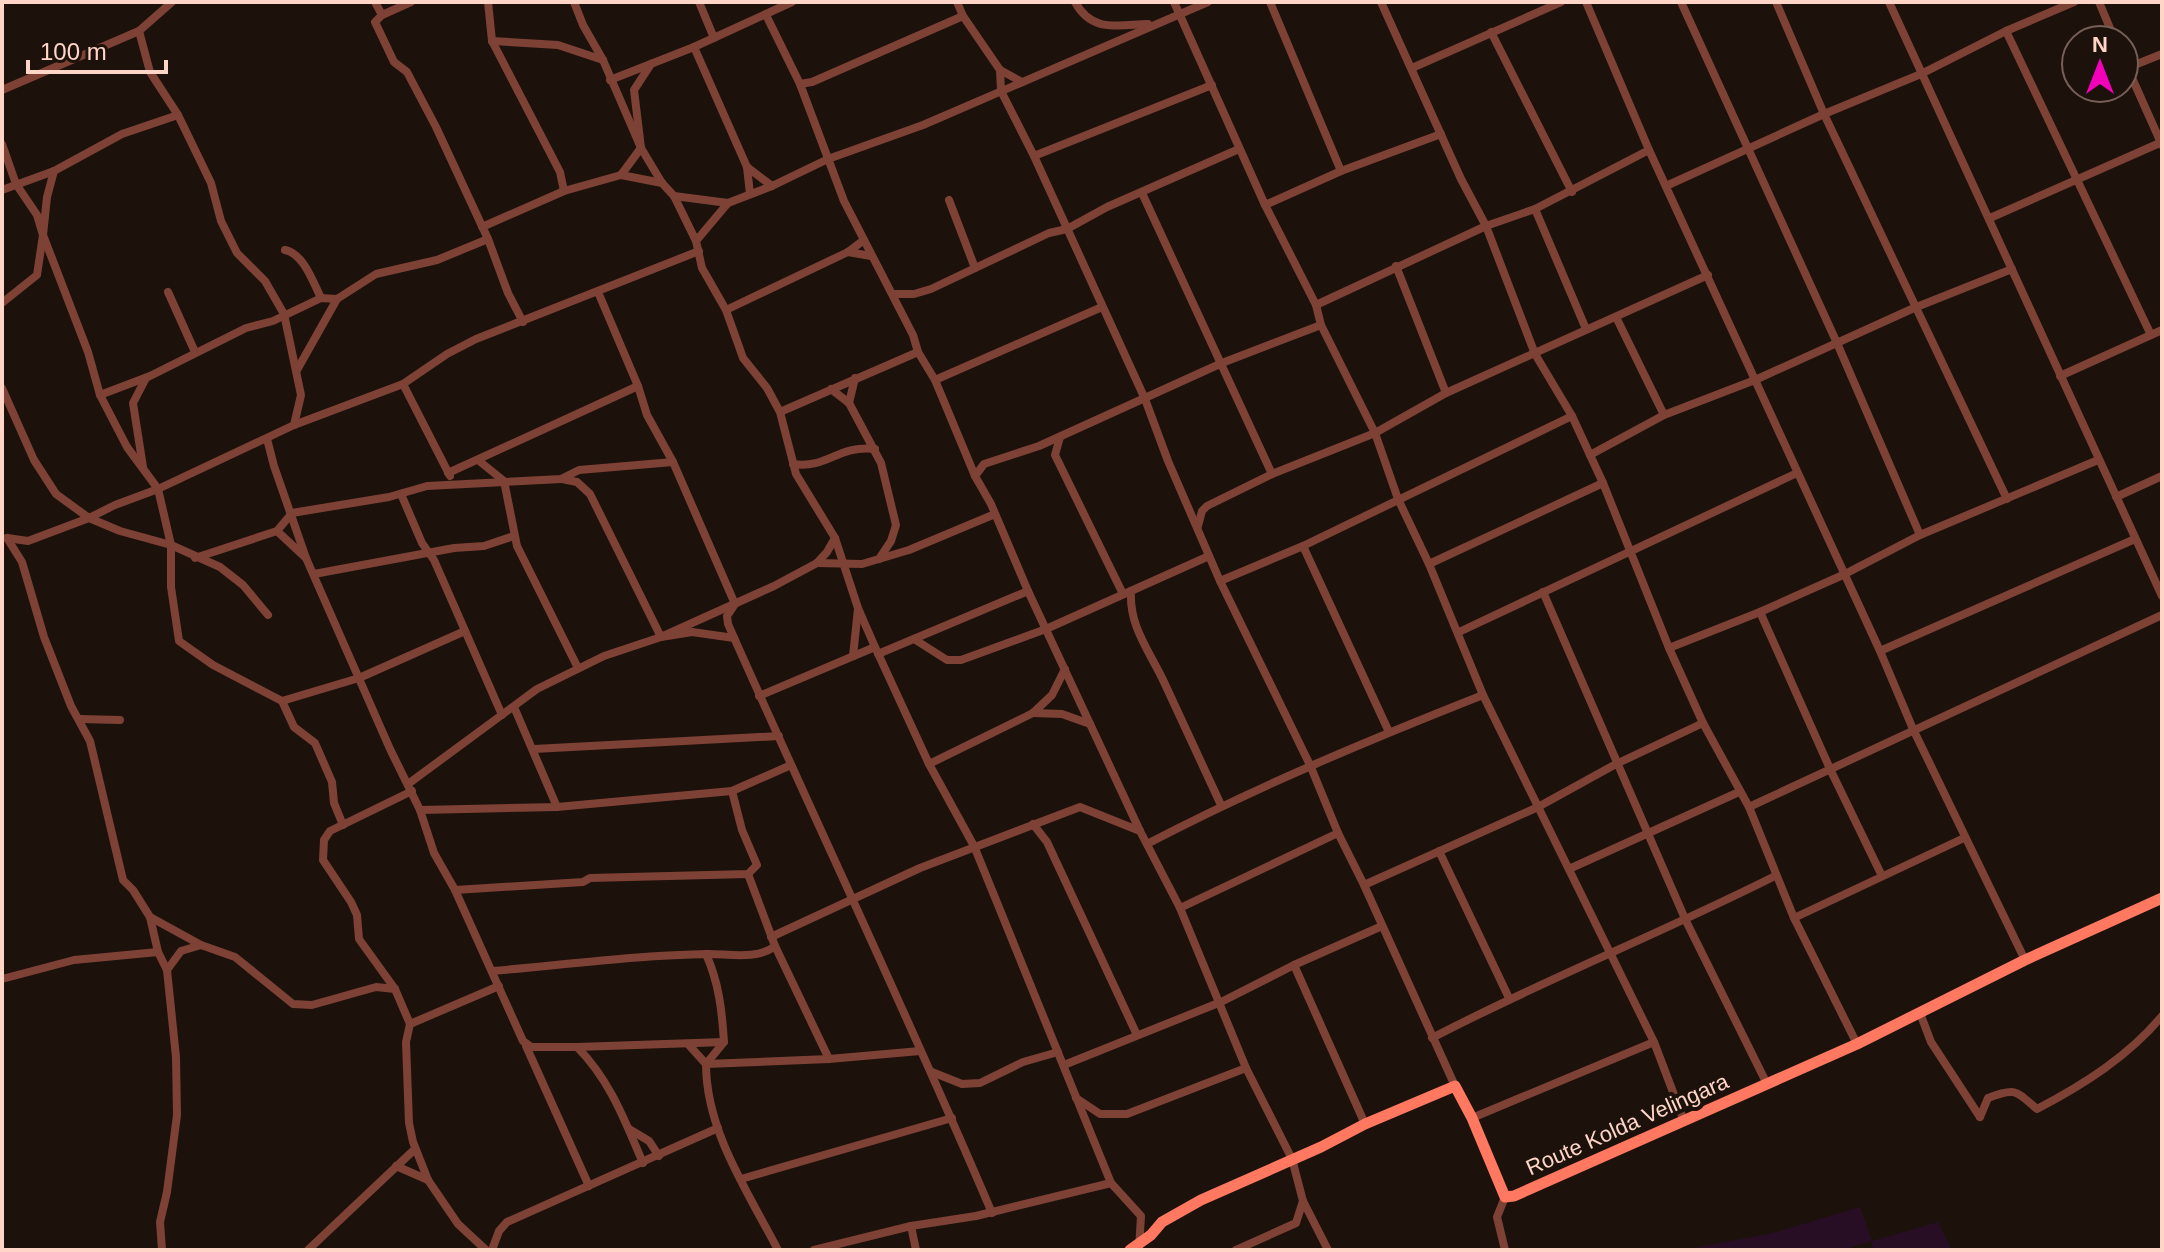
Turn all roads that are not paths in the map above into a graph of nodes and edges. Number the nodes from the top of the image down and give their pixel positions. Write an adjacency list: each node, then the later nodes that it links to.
1 (172, 2): 27 (street)
2 (375, 2): 21 (street)
3 (411, 2): 21 (street)
4 (488, 2): 31 (street)
5 (574, 2): 34 (street)
6 (699, 2): 30 (street)
7 (792, 2): 22 (street)
8 (957, 2): 24 (street)
9 (1075, 2): 25 (street)
10 (1174, 2): 23 (street)
11 (1208, 2): 23 (street)
12 (1270, 2): 60 (street)
13 (1382, 2): 37 (street)
14 (1561, 2): 29 (street)
15 (1586, 2): 55 (street)
16 (1681, 2): 53 (street)
17 (1776, 2): 47 (street)
18 (1889, 2): 39 (street)
19 (2074, 2): 28 (street)
20 (2099, 2): 26 (street)
21 (382, 15): 79 (street)
22 (766, 15): 30 (street); 42 (street)
23 (1180, 15): 25 (street); 43 (street)
24 (963, 16): 38 (street); 42 (street)
25 (1155, 23): 41 (street)
26 (2108, 24)
27 (139, 31): 44 (street); 48 (street)
28 (2006, 31): 39 (street); 62 (street)
29 (1491, 32): 37 (street); 69 (street)
30 (714, 38): 32 (street)
31 (492, 41): 34 (street); 68 (street)
32 (694, 47): 36 (street); 58 (street)
33 (2162, 54): 35 (street)
34 (603, 60): 40 (street)
35 (2140, 60)
36 (651, 64): 40 (street); 52 (street)
37 (1412, 68): 49 (street)
38 (1000, 70): 41 (street); 45 (street)
39 (1921, 74): 47 (street); 77 (street)
40 (610, 80): 52 (street)
41 (1022, 82): 45 (street)
42 (800, 84): 57 (street)
43 (1212, 85): 54 (street); 56 (street)
44 (2, 90)
45 (1001, 91): 56 (street); 57 (street)
46 (2140, 95): 50 (street)
47 (1824, 114): 53 (street); 100 (street)
48 (178, 115): 59 (street); 102 (street)
49 (1441, 134): 60 (street); 78 (street)
50 (2162, 143): 62 (street)
51 (2, 144): 64 (street)
52 (641, 148): 61 (street); 63 (street)
53 (1749, 148): 66 (street); 109 (street)
54 (1239, 149): 70 (street); 75 (street)
55 (1649, 150): 66 (street); 69 (street)
56 (1034, 156): 80 (street)
57 (828, 159): 65 (street); 83 (street)
58 (747, 167): 65 (street); 71 (street)
59 (54, 171): 64 (street); 81 (street)
60 (1341, 171): 75 (street)
61 (621, 175): 63 (street); 68 (street)
62 (2079, 181): 77 (street); 108 (street)
63 (662, 183): 72 (street)
64 (16, 184): 67 (street); 81 (street)
65 (772, 186): 71 (street)
66 (1666, 186): 91 (street)
67 (2, 190)
68 (564, 191): 79 (street)
69 (1572, 192): 76 (street)
70 (1142, 193): 80 (street); 113 (street)
71 (750, 194): 74 (street)
72 (674, 196): 74 (street); 84 (street)
73 (949, 200): 89 (street)
74 (728, 203): 84 (street)
75 (1265, 205): 98 (street)
76 (1535, 209): 78 (street); 106 (street)
77 (1990, 218): 90 (street)
78 (1486, 226): 88 (street); 112 (street)
79 (482, 227): 82 (street)
80 (1067, 229): 89 (street); 99 (street)
81 (43, 235): 97 (street); 125 (street)
82 (488, 239): 96 (street); 104 (street)
83 (864, 240): 86 (street); 87 (street)
84 (697, 246): 93 (street); 101 (street)
85 (285, 250): 95 (street)
86 (848, 252): 87 (street); 101 (street)
87 (871, 256): 94 (street)
88 (1396, 266): 98 (street); 124 (street)
89 (975, 268): 94 (street)
90 (2012, 269): 100 (street); 115 (street)
91 (1708, 275): 103 (street); 119 (street)
92 (168, 292): 110 (street)
93 (598, 292): 104 (street); 121 (street)
94 (893, 294): 111 (street)
95 (321, 298): 96 (street); 102 (street)
96 (337, 299): 114 (street)
97 (2, 303)
98 (1316, 305): 105 (street)
99 (1102, 307): 118 (street); 126 (street)
100 (1914, 308): 109 (street); 161 (street)
101 (726, 310): 128 (street)
102 (284, 314): 110 (street); 114 (street)
103 (1616, 317): 106 (street); 129 (street)
104 (523, 322): 120 (street)
105 (1321, 325): 113 (street); 132 (street)
106 (1586, 329): 112 (street)
107 (2162, 330): 108 (street)
108 (2151, 335): 115 (street)
109 (1837, 343): 119 (street); 167 (street)
110 (195, 352): 116 (street)
111 (918, 352): 117 (street); 118 (street)
112 (1535, 354): 124 (street); 130 (street)
113 (1222, 363): 126 (street); 149 (street)
114 (297, 370): 131 (street)
115 (2060, 376): 142 (street)
116 (146, 378): 125 (street); 145 (street)
117 (855, 378): 122 (street); 127 (street)
118 (935, 380): 150 (street)
119 (1755, 380): 129 (street); 148 (street)
120 (403, 384): 131 (street); 147 (street)
121 (638, 386): 141 (street); 143 (street)
122 (831, 389): 127 (street); 128 (street)
123 (2, 391): 164 (street)
124 (1446, 393): 132 (street)
125 (100, 395): 145 (street)
126 (1145, 399): 134 (street); 165 (street)
127 (849, 403): 133 (street)
128 (780, 412): 144 (street)
129 (1664, 415): 140 (street)
130 (1572, 416): 140 (street); 160 (street)
131 (294, 425): 135 (street)
132 (1375, 433): 149 (street); 160 (street)
133 (866, 437): 137 (street); 138 (street)
134 (1060, 437): 136 (street); 139 (street)
135 (267, 439): 157 (street); 162 (street)
136 (1039, 446): 139 (street); 150 (street)
137 (858, 448): 138 (street); 144 (street)
138 (875, 449): 179 (street)
139 (1055, 455): 188 (street)
140 (1590, 455): 155 (street)
141 (478, 460): 147 (street); 153 (street)
142 (2098, 460): 159 (street); 161 (street)
143 (673, 462): 146 (street); 190 (street)
144 (793, 464): 170 (street)
145 (143, 468): 157 (street)
146 (579, 470): 152 (street); 154 (street)
147 (448, 473): 156 (street)
148 (1797, 473): 174 (street); 184 (street)
149 (1272, 474): 165 (street)
150 (975, 476): 163 (street)
151 (2162, 476): 159 (street)
152 (561, 479): 153 (street); 154 (street)
153 (504, 481): 156 (street); 168 (street)
154 (577, 482): 199 (street)
155 (1603, 483): 174 (street); 181 (street)
156 (454, 484): 158 (street)
157 (158, 489): 164 (street); 172 (street)
158 (401, 494): 162 (street); 175 (street)
159 (2116, 497): 171 (street)
160 (1398, 499): 173 (street); 181 (street)
161 (2007, 499): 167 (street)
162 (292, 513): 166 (street); 178 (street)
163 (995, 514): 179 (street); 186 (street)
164 (89, 518): 169 (street); 172 (street)
165 (1198, 527): 176 (street)
166 (277, 531): 177 (street); 178 (street)
167 (1920, 535): 184 (street)
168 (514, 536): 175 (street); 206 (street)
169 (5, 538): 215 (street)
170 (835, 538): 180 (street); 182 (street)
171 (2135, 539): 189 (street); 204 (street)
172 (171, 545): 177 (street); 211 (street)
173 (1303, 546): 185 (street); 221 (street)
174 (1631, 552): 187 (street); 202 (street)
175 (429, 554): 183 (street); 197 (street)
176 (1209, 556): 185 (street); 188 (street)
177 (195, 558): 194 (street)
178 (306, 558): 183 (street)
179 (879, 559): 182 (street)
180 (817, 563): 182 (street); 190 (street)
181 (1429, 564): 198 (street)
182 (845, 566): 191 (street)
183 (314, 574): 208 (street)
184 (1843, 575): 193 (street); 204 (street)
185 (1220, 581): 228 (street)
186 (1028, 591): 196 (street); 201 (street)
187 (1543, 592): 198 (street); 226 (street)
188 (1123, 594): 192 (street); 192 (street); 196 (street)
189 (2162, 596)
190 (735, 604): 199 (street); 200 (street)
191 (858, 608): 203 (street); 205 (street)
192 (1130, 611): 233 (street)
193 (1760, 612): 202 (street); 229 (street)
194 (268, 615)
195 (2162, 615): 220 (street)
196 (1046, 629): 201 (street); 207 (street)
197 (465, 631): 208 (street); 214 (street)
198 (1459, 632): 209 (street)
199 (661, 637): 200 (street); 206 (street)
200 (734, 638): 210 (street)
201 (914, 639): 203 (street)
202 (1669, 648): 218 (street)
203 (877, 650): 205 (street); 225 (street)
204 (1880, 651): 220 (street)
205 (853, 656): 210 (street)
206 (578, 668): 212 (street)
207 (1065, 669): 213 (street); 219 (street)
208 (359, 678): 211 (street); 230 (street)
209 (1483, 695): 221 (street); 235 (street)
210 (759, 696): 222 (street)
211 (282, 701): 240 (street)
212 (514, 707): 214 (street); 224 (street)
213 (1033, 713): 219 (street); 225 (street)
214 (502, 715): 230 (street)
215 (80, 719): 217 (street); 223 (street)
216 (120, 720): 217 (street)
217 (94, 721): 223 (street)
218 (1703, 723): 226 (street); 232 (street)
219 (1090, 724): 241 (street)
220 (1913, 729): 229 (street); 244 (street)
221 (1389, 732): 228 (street)
222 (779, 736): 224 (street); 227 (street)
223 (90, 741): 258 (street)
224 (534, 749): 234 (street)
225 (929, 764): 247 (street)
226 (1616, 764): 235 (street); 242 (street)
227 (791, 765): 231 (street); 256 (street)
228 (1310, 765): 233 (street); 243 (street)
229 (1831, 771): 236 (street); 252 (street)
230 (410, 787): 237 (street); 240 (street)
231 (732, 791): 234 (street); 250 (street)
232 (1739, 792): 236 (street); 242 (street)
233 (1221, 805): 246 (street)
234 (557, 807): 237 (street)
235 (1538, 807): 248 (street); 249 (street)
236 (1749, 807): 251 (street)
237 (420, 810): 254 (street)
238 (1049, 820): 239 (street); 241 (street); 245 (street)
239 (1033, 824): 245 (street); 247 (street)
240 (343, 825): 275 (street)
241 (1140, 831): 246 (street)
242 (1649, 831): 249 (street); 260 (street)
243 (1338, 833): 253 (street); 257 (street)
244 (1964, 838): 252 (street); 268 (street)
245 (1047, 842): 281 (street)
246 (1147, 844): 257 (street)
247 (974, 846): 256 (street); 290 (street)
248 (1439, 851): 253 (street); 276 (street)
249 (1569, 869): 265 (street)
250 (748, 874): 254 (street); 262 (street)
251 (1775, 876): 259 (street); 260 (street)
252 (1882, 876): 259 (street)
253 (1364, 885): 261 (street)
254 (455, 890): 271 (street)
255 (2162, 898): 268 (main road, Route Kolda Velingara)
256 (850, 899): 262 (street); 289 (street)
257 (1180, 908): 277 (street)
258 (150, 917): 263 (street); 264 (street)
259 (1794, 918): 286 (street)
260 (1686, 921): 265 (street); 296 (street)
261 (1382, 926): 269 (street); 282 (street)
262 (773, 941): 267 (street); 291 (street)
263 (201, 945): 270 (street); 275 (street)
264 (158, 952): 270 (street); 273 (street)
265 (1608, 953): 276 (street); 284 (street)
266 (706, 954): 267 (street); 271 (street); 272 (street)
267 (721, 954): 272 (street)
268 (2025, 960): 278 (main road, Route Kolda Velingara)
269 (1294, 965): 277 (street); 302 (street)
270 (167, 970): 319 (street)
271 (492, 971): 274 (street)
272 (714, 971): 283 (street)
273 (2, 979)
274 (499, 986): 280 (street); 287 (street)
275 (395, 989): 280 (street)
276 (1509, 998): 282 (street)
277 (1221, 1002): 281 (street); 294 (street)
278 (1920, 1013): 279 (street); 286 (main road, Route Kolda Velingara)
279 (2162, 1016)
280 (410, 1024): 305 (street)
281 (1137, 1035): 293 (street)
282 (1432, 1038): 297 (street)
283 (724, 1042): 285 (street); 292 (street)
284 (1654, 1042): 300 (street); 301 (street)
285 (688, 1044): 288 (street); 292 (street)
286 (1857, 1044): 296 (main road, Route Kolda Velingara)
287 (526, 1046): 288 (street); 313 (street)
288 (577, 1047): 304 (street)
289 (920, 1051): 291 (street); 295 (street)
290 (1058, 1052): 293 (street); 295 (street)
291 (829, 1059): 292 (street)
292 (706, 1064): 303 (street)
293 (1064, 1065): 298 (street)
294 (1246, 1068): 298 (street); 307 (street)
295 (932, 1072): 299 (street)
296 (1767, 1084): 301 (main road, Route Kolda Velingara)
297 (1455, 1086): 300 (main road, Route Kolda Velingara); 302 (main road)
298 (1075, 1098): 312 (street)
299 (952, 1118): 310 (street); 316 (street)
300 (1472, 1118): 314 (main road, Route Kolda Velingara)
301 (1684, 1121): 314 (main road, Route Kolda Velingara)
302 (1365, 1124): 307 (main road)
303 (718, 1128): 306 (street); 310 (street)
304 (628, 1129): 306 (street); 308 (street)
305 (415, 1149): 309 (street); 311 (street)
306 (659, 1156): 308 (street)
307 (1292, 1159): 315 (street); 318 (main road)
308 (643, 1163): 313 (street)
309 (396, 1166): 311 (street); 320 (street)
310 (741, 1179): 323 (street)
311 (428, 1180): 321 (street)
312 (1111, 1183): 316 (street); 318 (street)
313 (589, 1186): 322 (street)
314 (1505, 1197): 328 (street)
315 (1303, 1201): 326 (street); 327 (street)
316 (992, 1213): 317 (street)
317 (911, 1226): 324 (street); 325 (street)
318 (1136, 1249)
319 (162, 1250)
320 (308, 1250)
321 (486, 1250)
322 (492, 1250)
323 (778, 1250)
324 (814, 1250)
325 (916, 1250)
326 (1236, 1250)
327 (1328, 1250)
328 (1505, 1250)

